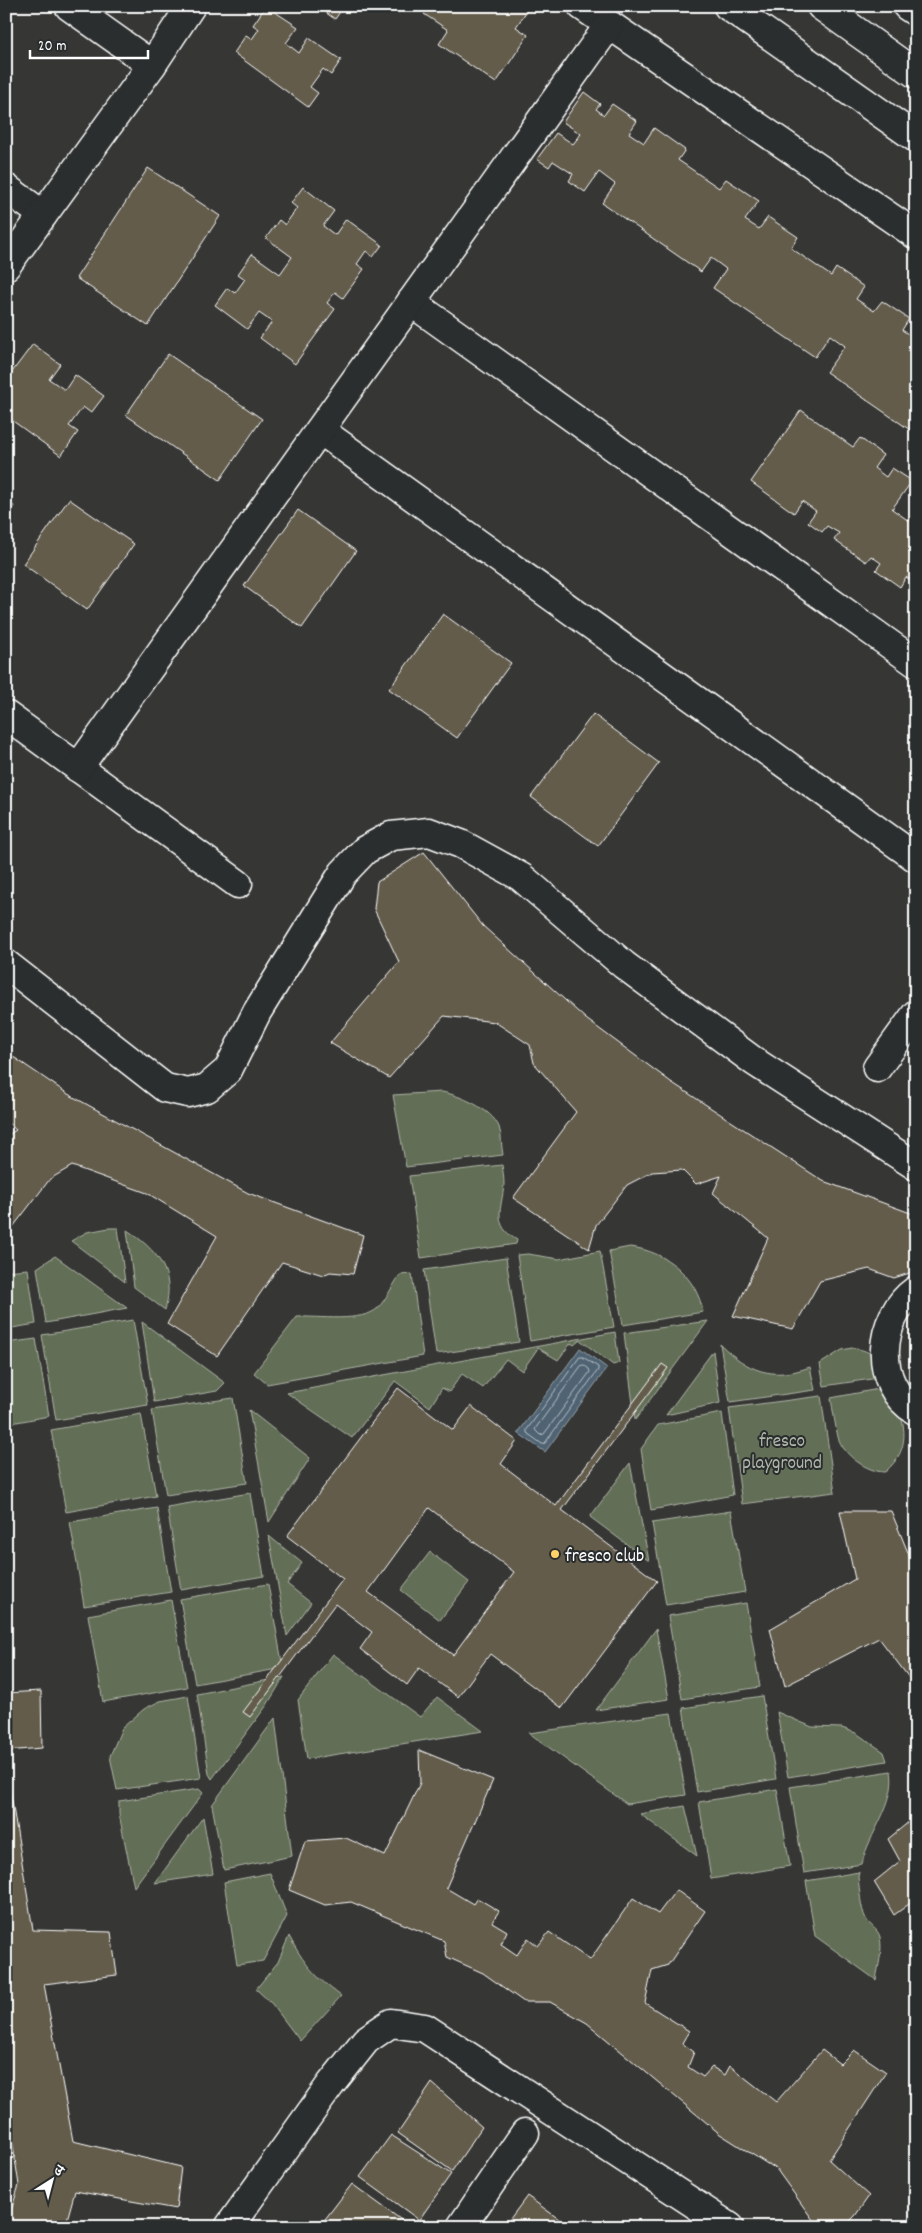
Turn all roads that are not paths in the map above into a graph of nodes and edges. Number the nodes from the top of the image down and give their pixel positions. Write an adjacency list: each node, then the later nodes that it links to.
1 (69, 6): 9 (street)
2 (191, 6): 9 (street)
3 (582, 6): 8 (street)
4 (728, 6): 11 (street)
5 (821, 6): 10 (street)
6 (907, 6): 7 (street)
7 (916, 12)
8 (609, 25): 14 (street); 16 (street)
9 (152, 66): 13 (street)
10 (916, 74)
11 (916, 138)
12 (6, 188): 13 (street)
13 (43, 215): 15 (street)
14 (916, 235)
15 (6, 266)
16 (411, 302): 17 (street); 18 (street)
17 (320, 430): 20 (street); 21 (street)
18 (916, 662)
19 (6, 715): 20 (street)
20 (78, 768): 22 (street)
21 (916, 858)
22 (238, 884)
23 (6, 964): 26 (street)
24 (916, 1014): 25 (street)
25 (877, 1068)
26 (916, 1166)
27 (916, 1290): 28 (street)
28 (916, 1411)
29 (526, 2133): 31 (street)
30 (229, 2227): 32 (street)
31 (460, 2227)
32 (730, 2227)

